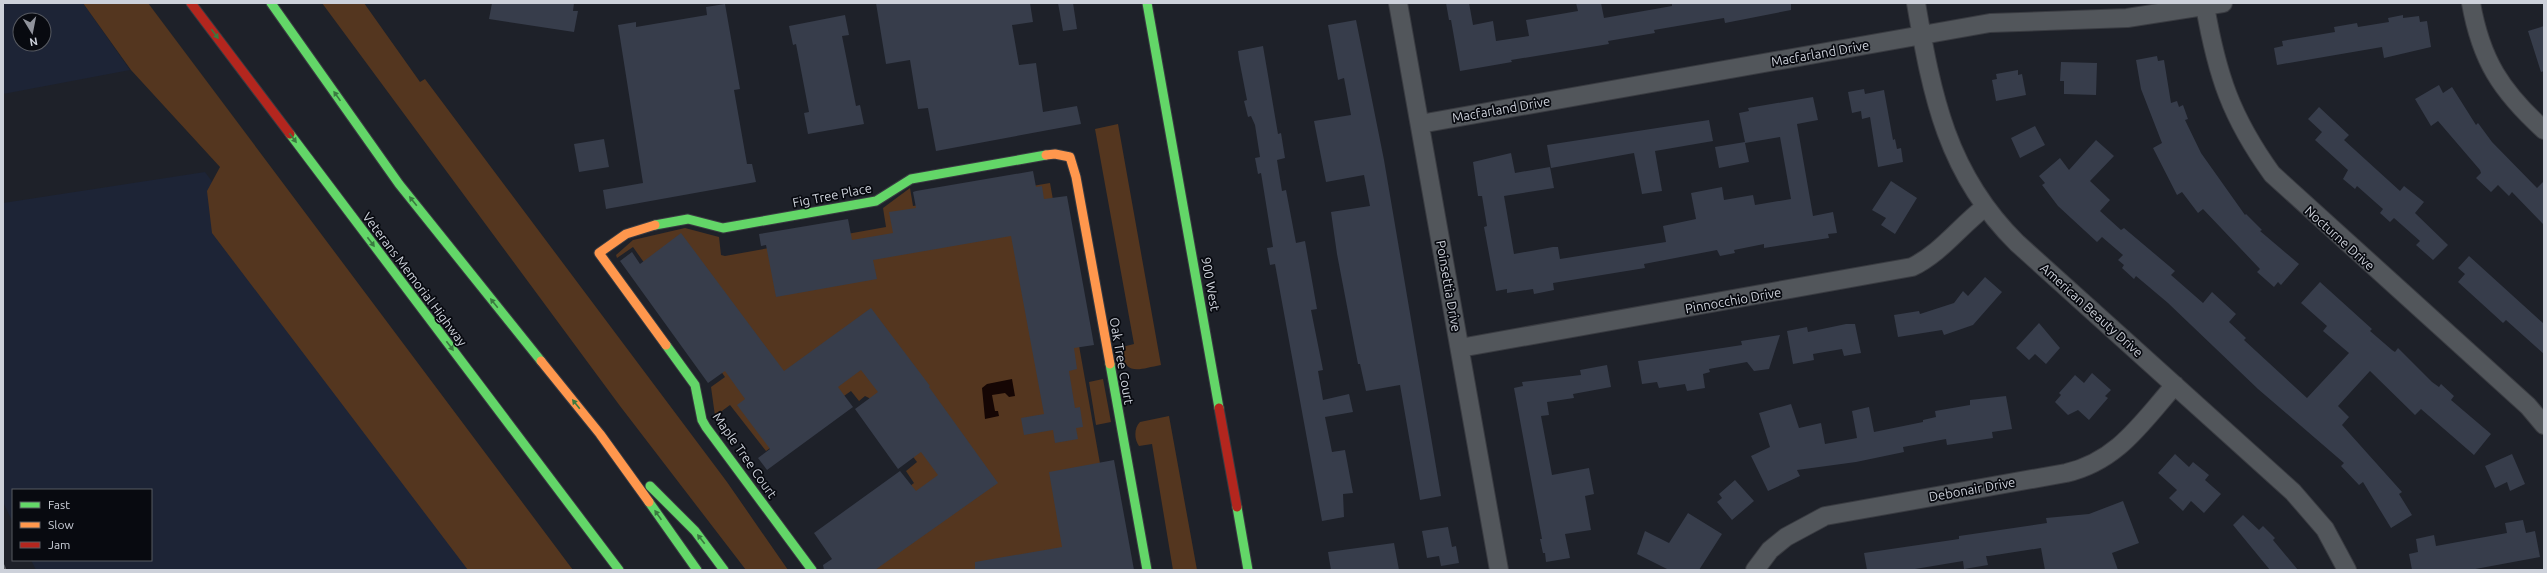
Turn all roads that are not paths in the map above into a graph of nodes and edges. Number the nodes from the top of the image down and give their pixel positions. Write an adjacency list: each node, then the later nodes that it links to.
1 (192, 3): 19 (main road, Veterans Memorial Highway, one-way to 19)
2 (271, 3): 18 (main road, one-way to 2)
3 (1148, 3): 24 (main road, 900 West)
4 (1398, 3): 10 (street, Poinsettia Drive)
5 (1916, 3): 9 (street, American Beauty Drive)
6 (2223, 3): 8 (street, Macfarland Drive)
7 (2471, 3): 11 (street)
8 (2205, 6): 9 (street, Macfarland Drive); 17 (street, Nocturne Drive)
9 (1921, 34): 10 (street, Macfarland Drive); 13 (street, American Beauty Drive)
10 (1420, 124): 15 (street, Poinsettia Drive)
11 (2544, 130)
12 (1070, 157): 14 (main road, Fig Tree Place); 23 (main road, Oak Tree Court)
13 (1985, 208): 15 (street, Pinnocchio Drive); 16 (street, American Beauty Drive)
14 (600, 253): 22 (main road, Maple Tree Court)
15 (1460, 348): 25 (street, Poinsettia Drive)
16 (2175, 385): 26 (street, Debonair Drive); 27 (street, American Beauty Drive)
17 (2544, 425)
18 (600, 434): 20 (main road, one-way to 18); 21 (main road, one-way to 18)
19 (619, 570)
20 (697, 570)
21 (724, 570)
22 (812, 570)
23 (1146, 570)
24 (1248, 570)
25 (1499, 570)
26 (1755, 570)
27 (2347, 570)

